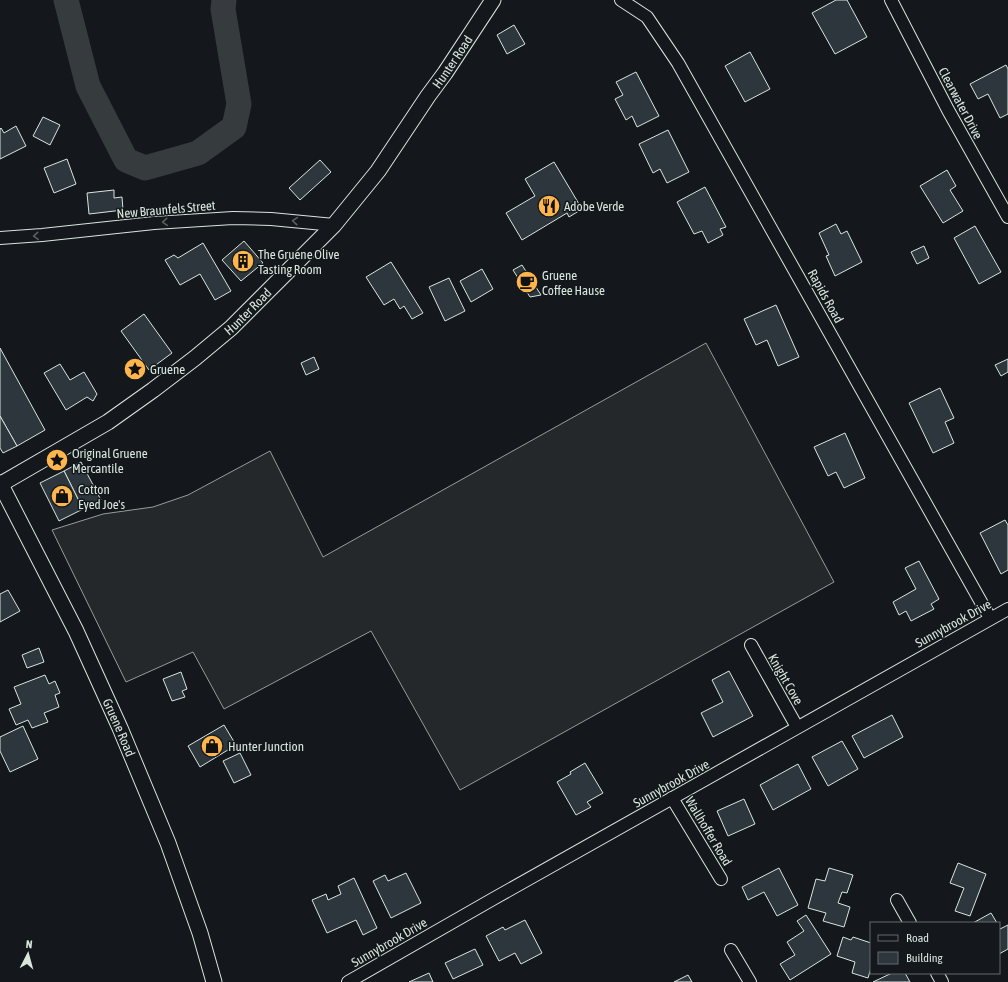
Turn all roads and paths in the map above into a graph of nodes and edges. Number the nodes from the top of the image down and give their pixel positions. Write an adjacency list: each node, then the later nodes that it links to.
1 (493, 0): 5 (street, Hunter Road)
2 (621, 0): 9 (street, Rapids Road)
3 (892, 0): 4 (street, Clearwater Drive)
4 (1008, 217)
5 (334, 225): 6 (street, New Braunfels Street, one-way to 6); 7 (street, Hunter Road)
6 (0, 238)
7 (0, 483): 17 (street, Gruene Road)
8 (1008, 609): 9 (street, Sunnybrook Drive)
9 (990, 618): 11 (street, Sunnybrook Drive)
10 (751, 645): 11 (street, Knight Cove)
11 (797, 727): 12 (street, Sunnybrook Drive)
12 (672, 798): 13 (street, Wallhoffer Road); 18 (street, Sunnybrook Drive)
13 (721, 879)
14 (897, 900): 15 (street)
15 (909, 922)
16 (731, 950): 19 (street)
17 (214, 982)
18 (348, 982)
19 (750, 982)

